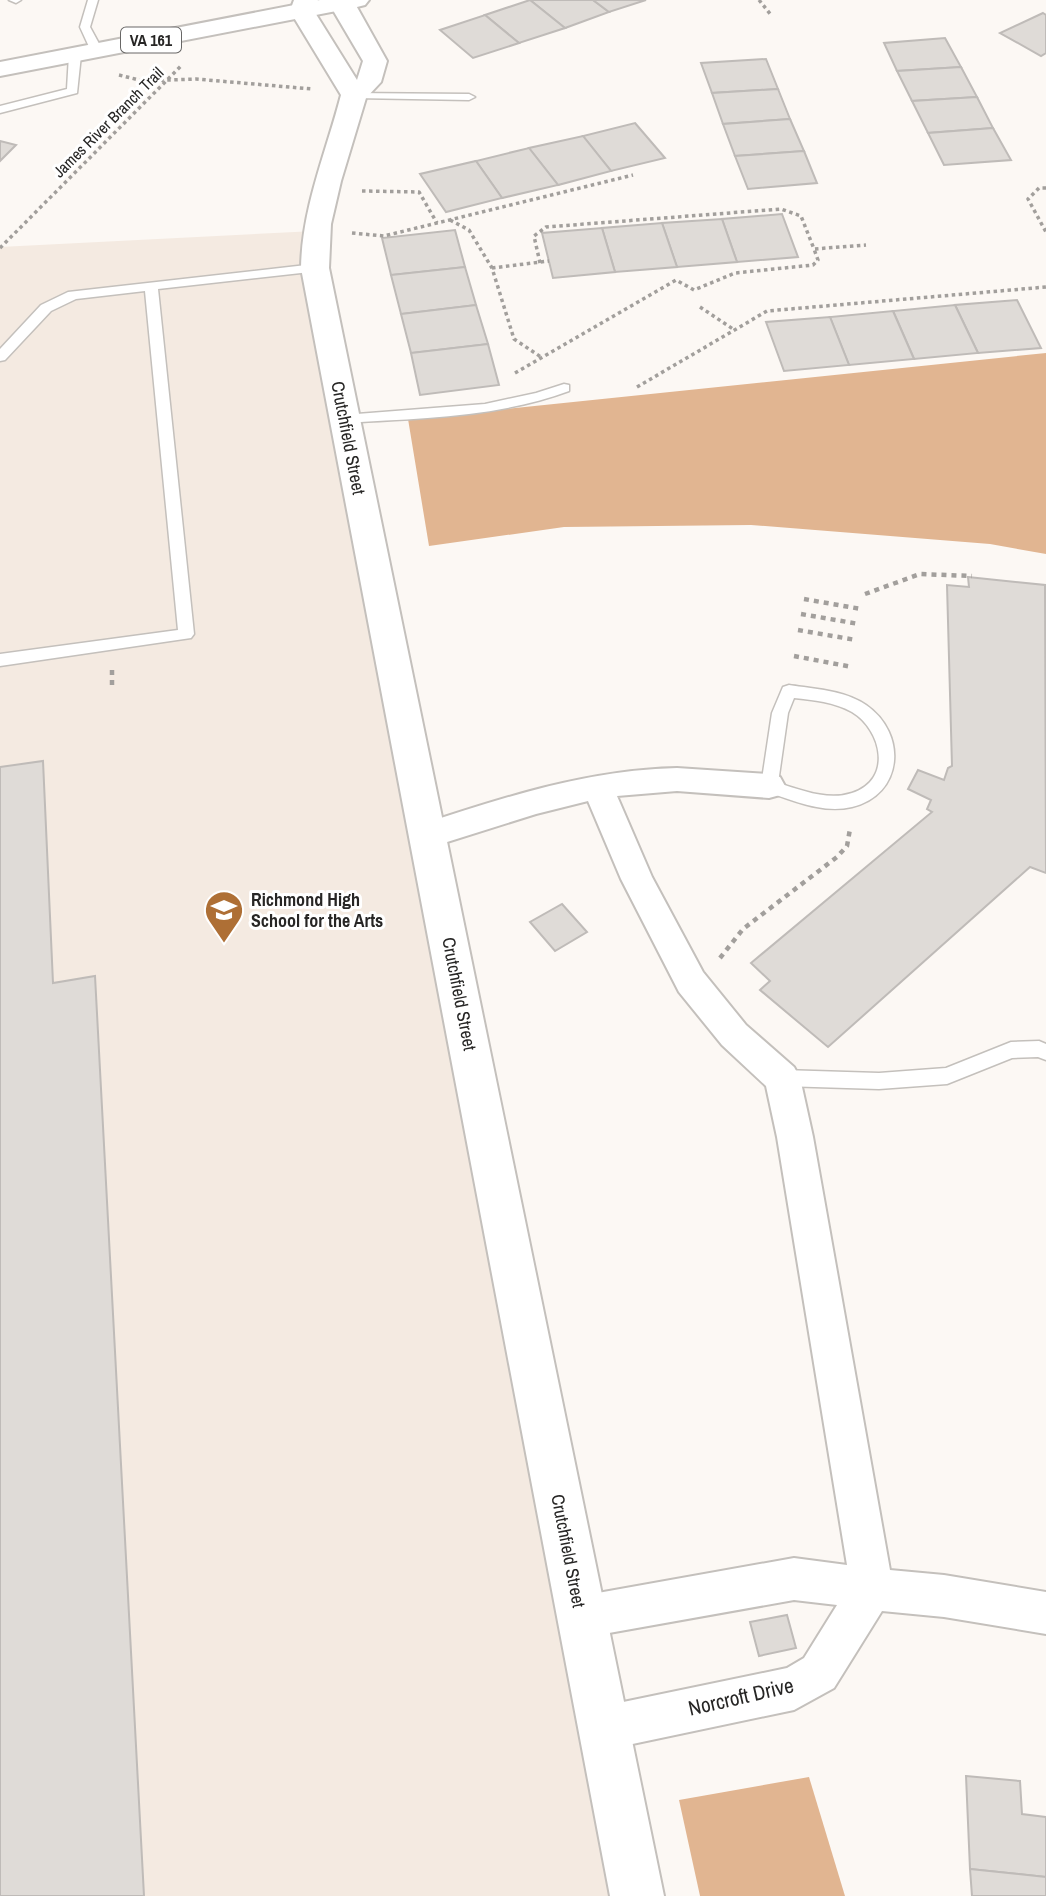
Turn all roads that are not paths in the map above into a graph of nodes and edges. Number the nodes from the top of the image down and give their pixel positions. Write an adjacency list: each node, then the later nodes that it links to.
1 (93, 0): 5 (lane)
2 (346, 1): 3 (street, VA 161); 9 (street, Crutchfield Street)
3 (304, 6): 7 (street, VA 161); 9 (street)
4 (112, 22): 5 (street, VA 161)
5 (85, 27): 6 (street, VA 161); 7 (lane)
6 (61, 32)
7 (86, 53): 8 (street, VA 161); 11 (lane)
8 (0, 69)
9 (354, 95): 10 (lane); 12 (street, Crutchfield Street)
10 (469, 97)
11 (0, 110)
12 (315, 268): 13 (lane); 16 (street, Crutchfield Street)
13 (151, 286): 14 (lane); 17 (lane)
14 (0, 357)
15 (564, 388): 16 (lane)
16 (344, 419): 20 (street, Crutchfield Street)
17 (0, 660)
18 (769, 786): 18 (lane); 19 (street)
19 (598, 788): 20 (street); 22 (street)
20 (428, 835): 25 (street, Crutchfield Street)
21 (1046, 1052): 22 (lane)
22 (782, 1078): 23 (street)
23 (872, 1589): 24 (street); 25 (street); 26 (street, Norcroft Drive)
24 (1046, 1613)
25 (581, 1617): 26 (street, Crutchfield Street)
26 (604, 1728): 27 (street, Crutchfield Street)
27 (637, 1896)

